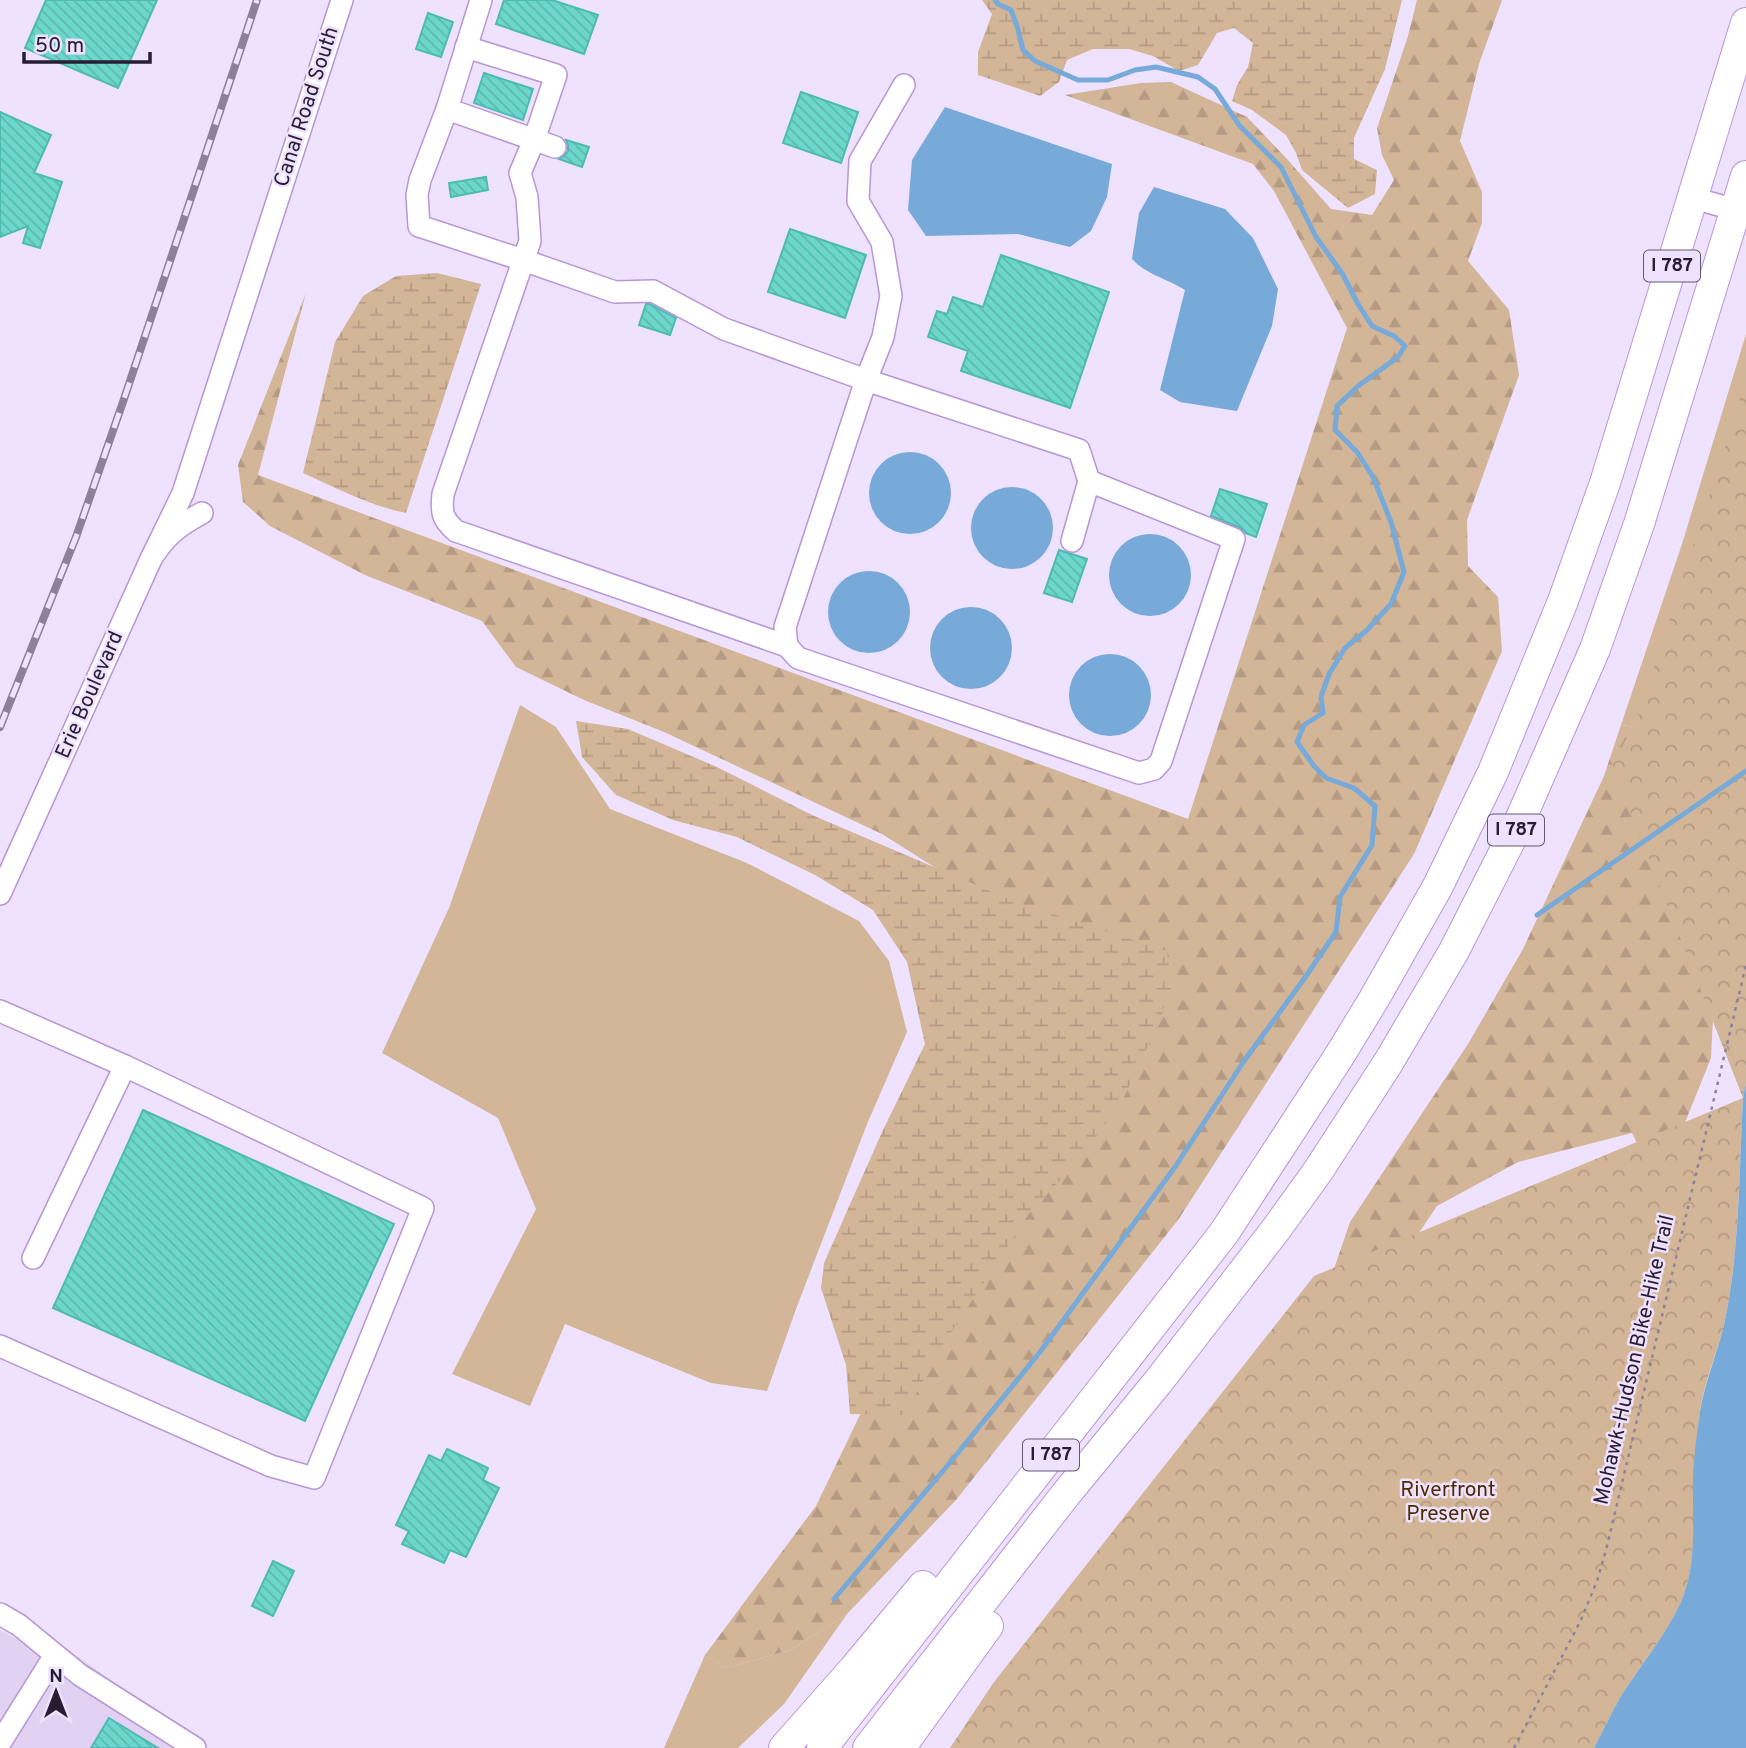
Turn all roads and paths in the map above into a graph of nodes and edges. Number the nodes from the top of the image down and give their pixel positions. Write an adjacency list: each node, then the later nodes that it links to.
1 (342, 0): 17 (street, Canal Road South)
2 (481, 0): 4 (street)
3 (1746, 23): 10 (highway, I 787)
4 (466, 47): 6 (street); 7 (street)
5 (904, 85): 13 (street)
6 (447, 109): 7 (street); 12 (street)
7 (534, 140): 8 (street); 12 (street)
8 (555, 147)
9 (1746, 176): 11 (highway, I 787)
10 (1693, 198): 11 (street); 23 (highway, I 787)
11 (1736, 210): 26 (highway, I 787)
12 (523, 260): 13 (street); 18 (street)
13 (866, 380): 14 (street); 18 (street)
14 (1089, 481): 16 (street); 18 (street)
15 (202, 513): 17 (street, Erie Boulevard)
16 (1072, 541)
17 (151, 559): 19 (street, Erie Boulevard)
18 (787, 646)
19 (0, 894)
20 (1746, 965): 36 (path, Mohawk-Hudson Bike-Hike Trail)
21 (0, 1011): 22 (street)
22 (125, 1066): 24 (street); 25 (street)
23 (1273, 1156): 32 (highway); 33 (highway, I 787)
24 (33, 1258)
25 (0, 1346)
26 (1158, 1382): 34 (highway, I 787); 35 (highway)
27 (0, 1614): 28 (street)
28 (55, 1655): 29 (street); 31 (street)
29 (8, 1712): 30 (street)
30 (0, 1743)
31 (195, 1748)
32 (784, 1748)
33 (822, 1748)
34 (868, 1748)
35 (900, 1748)
36 (1514, 1748)

